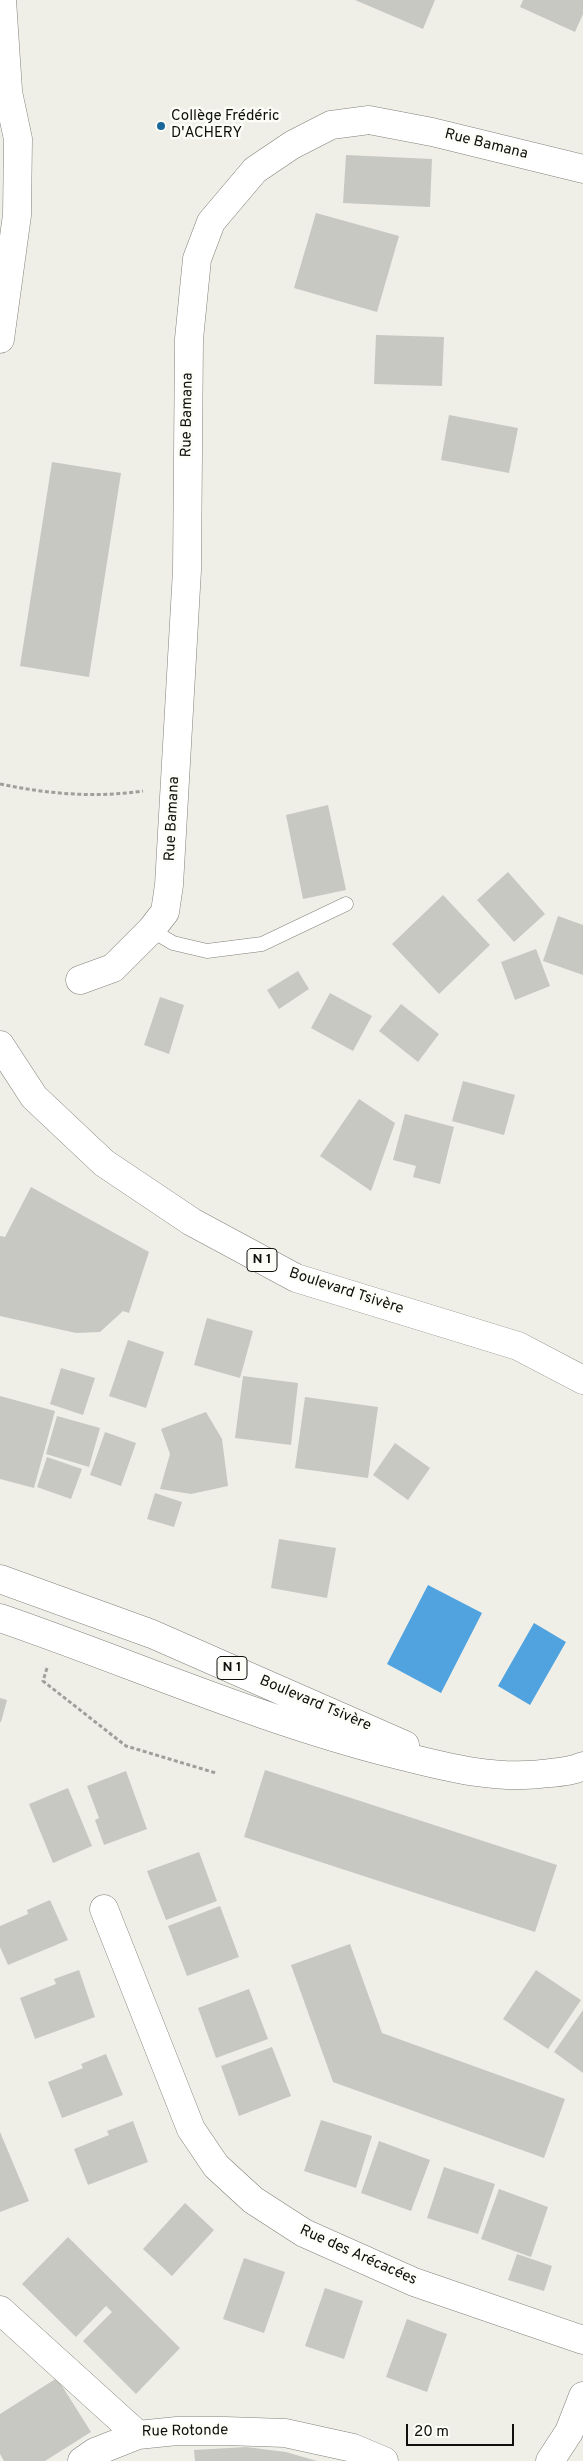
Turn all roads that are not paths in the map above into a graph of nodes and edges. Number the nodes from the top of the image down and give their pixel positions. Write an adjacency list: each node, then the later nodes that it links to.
1 (2, 0): 2 (street)
2 (4, 81): 4 (street)
3 (583, 169): 6 (street, Rue Bamana)
4 (0, 339)
5 (346, 904): 6 (lane)
6 (152, 930): 7 (street, Rue Bamana)
7 (80, 980)
8 (0, 1045): 9 (street, Boulevard Tsivère / N 1)
9 (583, 1380)
10 (0, 1579): 12 (street, Boulevard Tsivère / N 1)
11 (0, 1594): 12 (street, N 1)
12 (74, 1605): 15 (street, Boulevard Tsivère / N 1)
13 (0, 1618): 15 (street, Boulevard Tsivère / N 1)
14 (583, 1766): 15 (street, Boulevard Tsivère / N 1)
15 (458, 1770)
16 (104, 1909): 18 (street, Rue des Arécacées)
17 (0, 2310): 20 (street, Rue Rotonde)
18 (583, 2340)
19 (583, 2396): 23 (street)
20 (138, 2435): 21 (street); 22 (street, Rue Rotonde)
21 (82, 2461)
22 (384, 2461)
23 (550, 2461)

